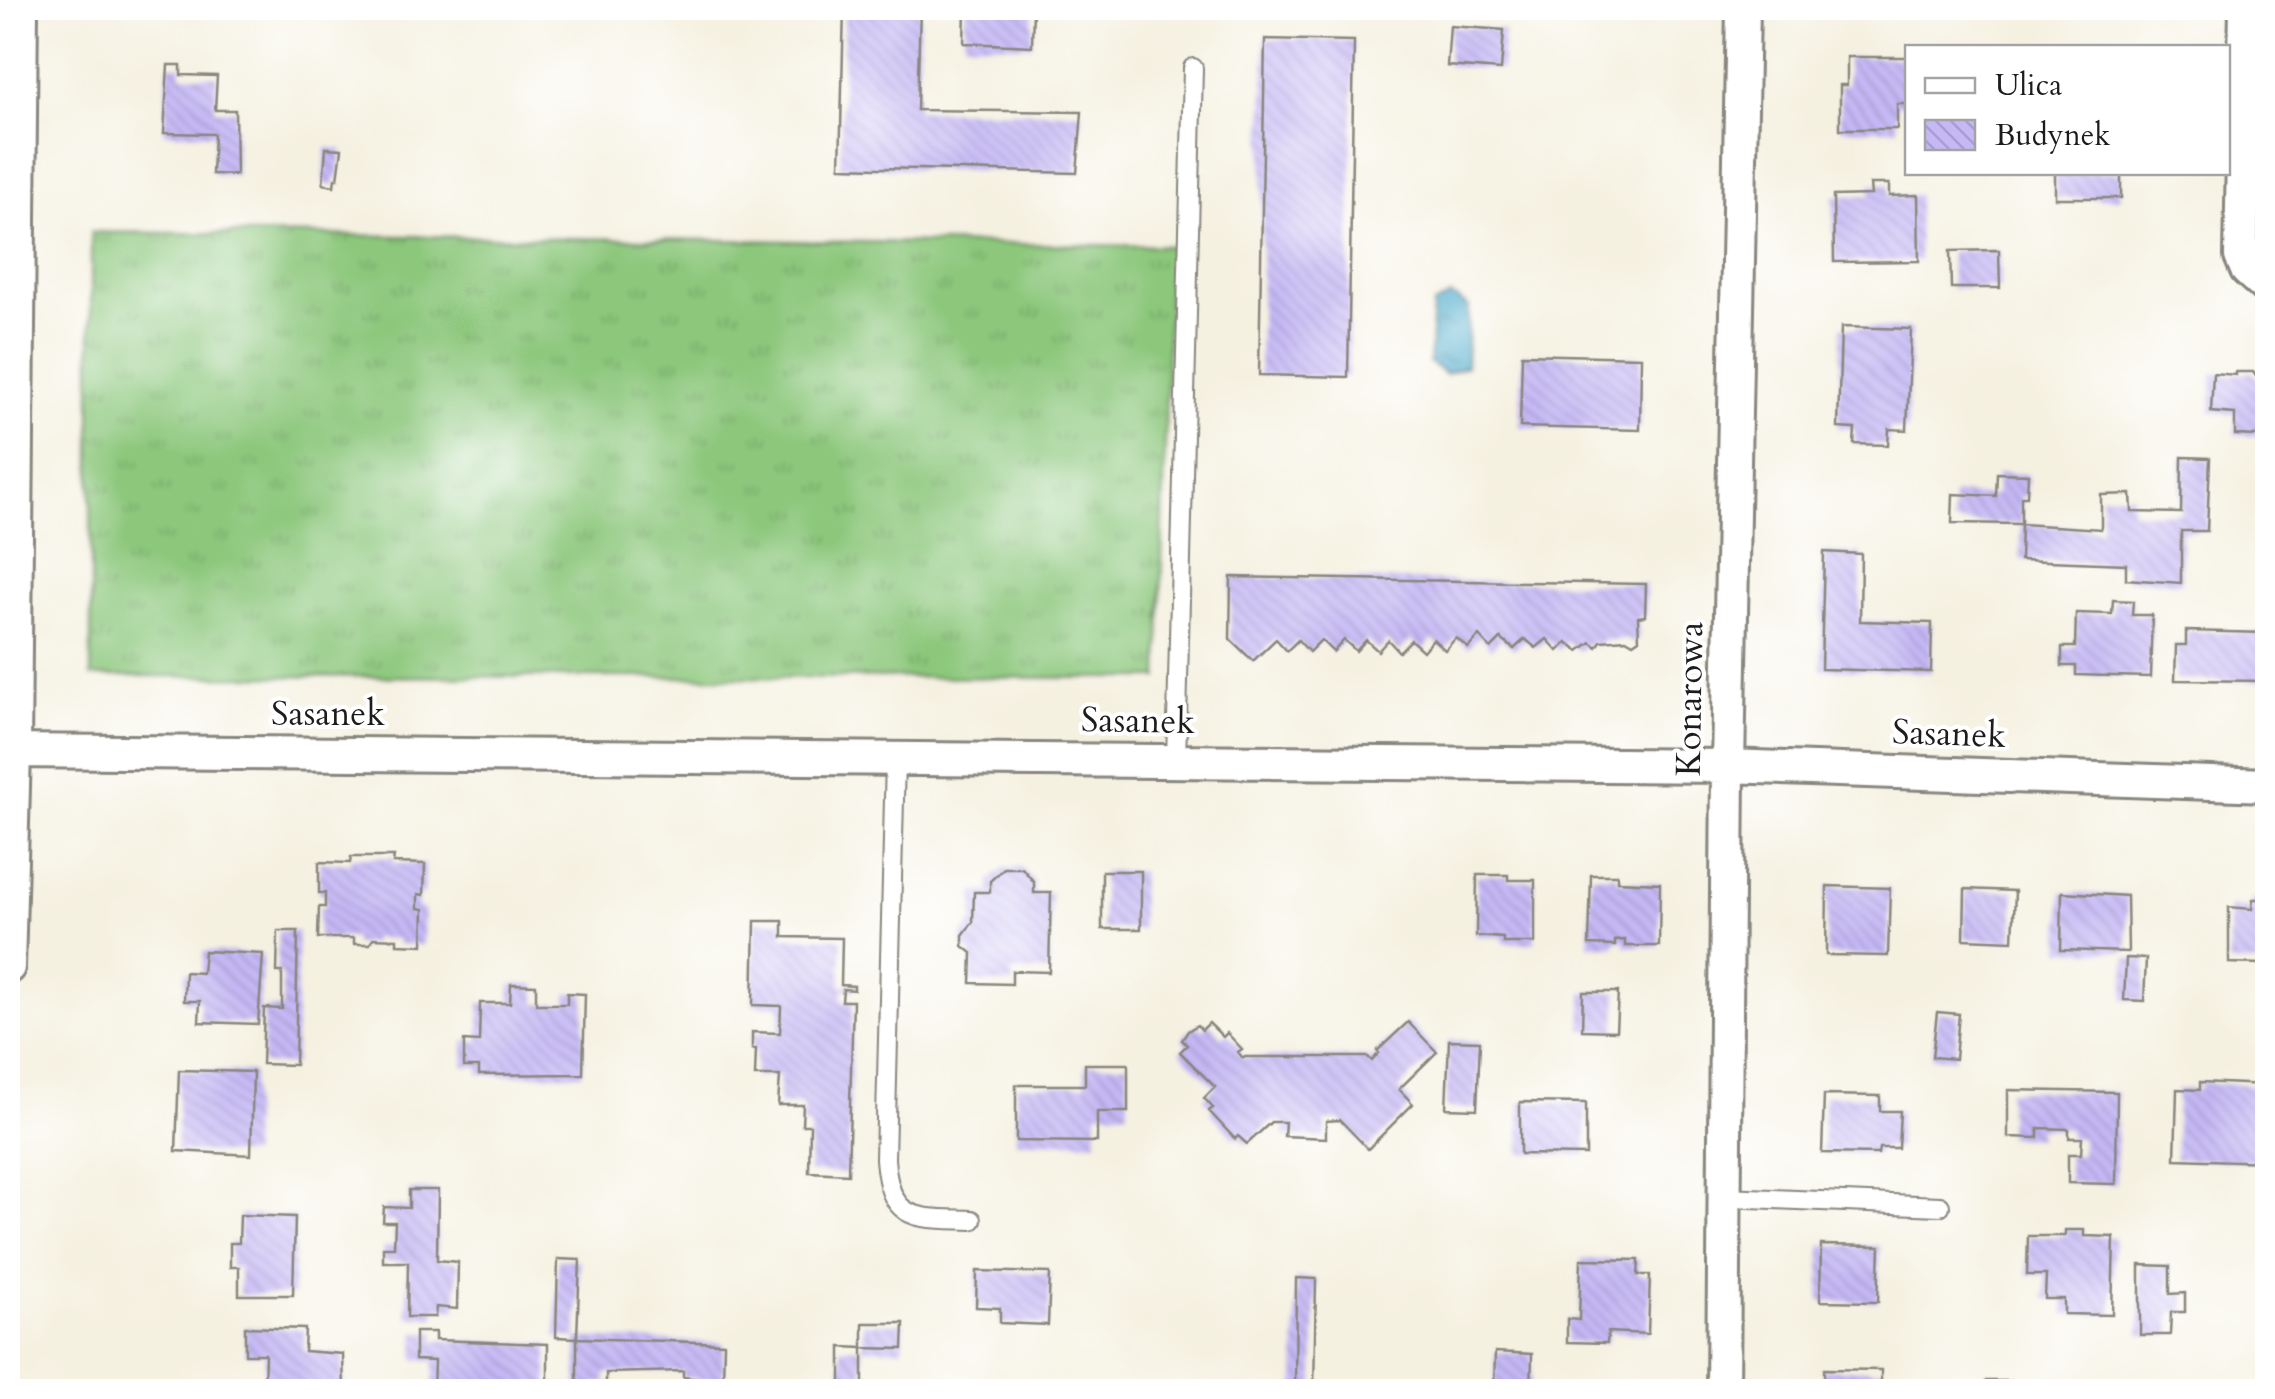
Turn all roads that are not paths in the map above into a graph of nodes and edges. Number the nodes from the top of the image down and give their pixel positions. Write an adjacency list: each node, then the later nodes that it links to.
1 (22, 8): 6 (street)
2 (1743, 8): 9 (street, Konarowa)
3 (2246, 8): 5 (street)
4 (1193, 68): 8 (lane)
5 (2268, 290)
6 (11, 751): 7 (street, Sasanek); 11 (street)
7 (894, 759): 8 (street, Sasanek); 14 (lane)
8 (1176, 762): 9 (street, Sasanek)
9 (1728, 766): 10 (street, Sasanek); 12 (street, Konarowa)
10 (2268, 785)
11 (8, 967)
12 (1725, 1197): 13 (lane); 15 (street, Konarowa)
13 (1940, 1206)
14 (972, 1220)
15 (1723, 1392)

